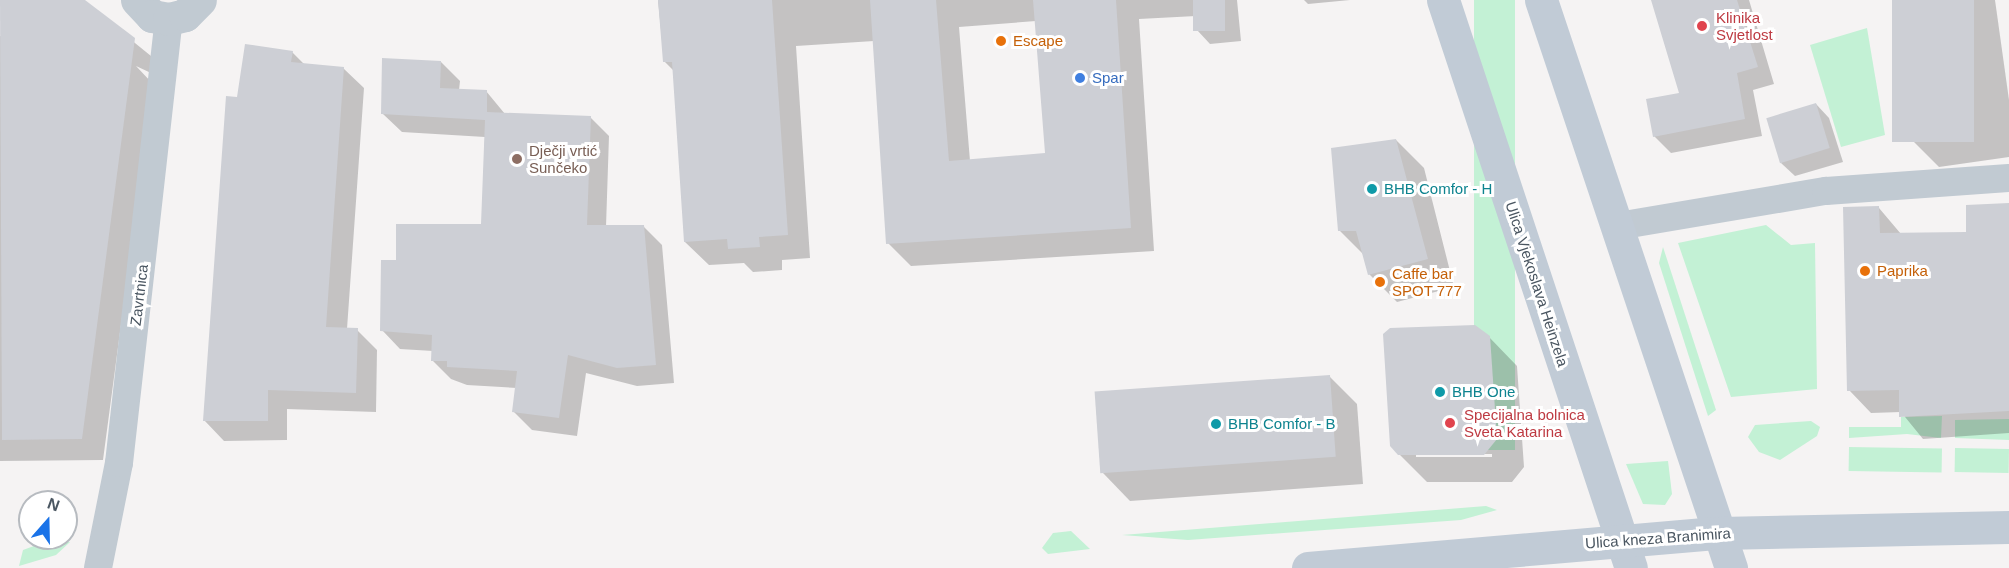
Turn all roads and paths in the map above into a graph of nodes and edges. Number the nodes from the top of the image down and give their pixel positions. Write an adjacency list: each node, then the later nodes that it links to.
1 (137, 0): 5 (street)
2 (200, 0): 5 (street)
3 (1443, 0): 10 (main road, Ulica Vjekoslava Heinzela)
4 (1541, 0): 7 (main road)
5 (169, 19): 11 (street, Zavrtnica)
6 (2009, 178): 7 (street)
7 (1618, 226): 9 (main road)
8 (2009, 527): 9 (main road, Ulica kneza Branimira)
9 (1719, 533): 10 (main road, Ulica kneza Branimira); 13 (main road)
10 (1626, 554): 12 (main road, Ulica kneza Branimira)
11 (98, 568)
12 (1308, 568)
13 (1731, 568)

